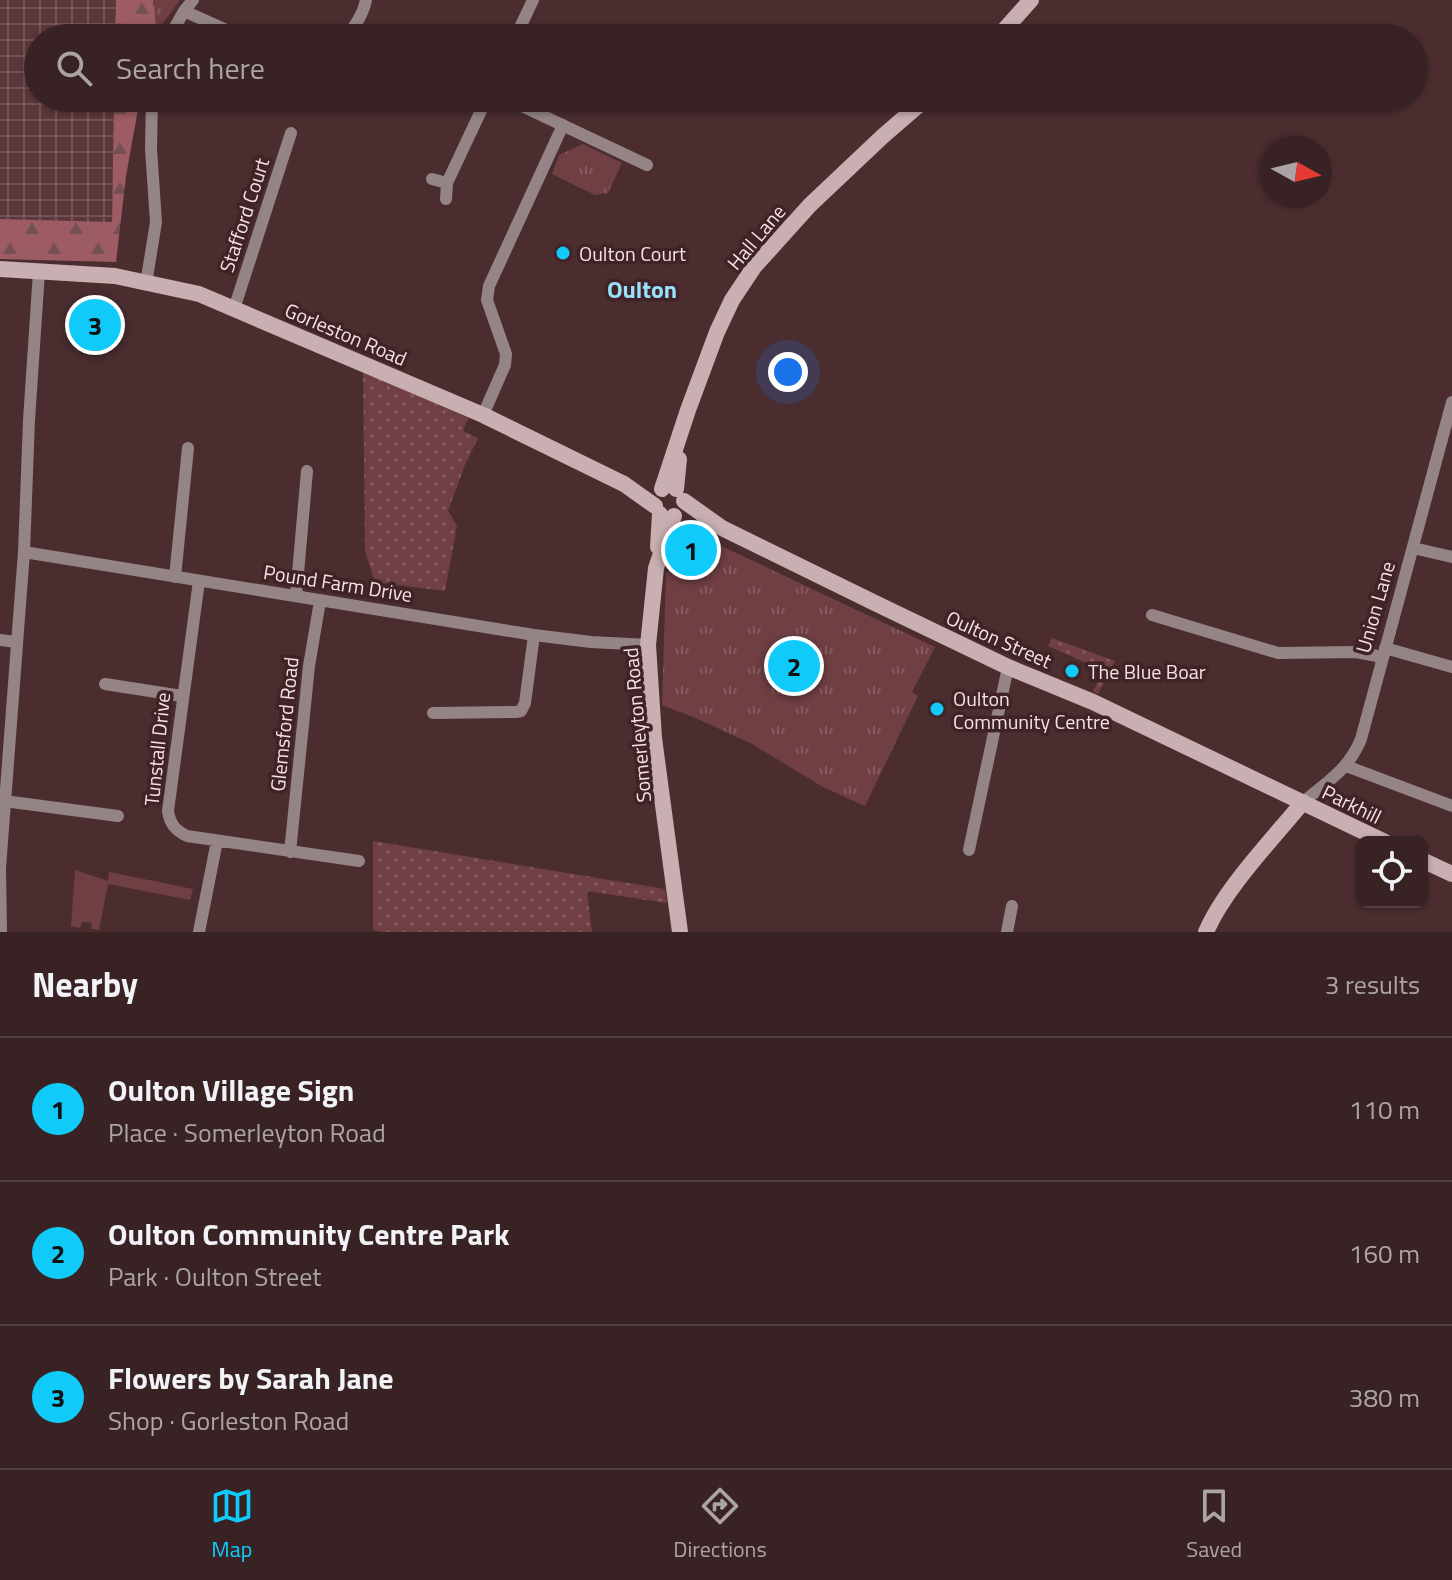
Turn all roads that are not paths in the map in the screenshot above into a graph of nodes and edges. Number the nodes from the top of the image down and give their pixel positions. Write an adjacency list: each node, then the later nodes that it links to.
1 (193, 0): 5 (street)
2 (366, 0): 8 (street)
3 (533, 0): 9 (street)
4 (1031, 0): 10 (main road)
5 (184, 11): 6 (street); 7 (street)
6 (177, 24)
7 (213, 24)
8 (356, 24)
9 (522, 24)
10 (1010, 24)
11 (152, 112): 23 (street)
12 (480, 112): 19 (street)
13 (535, 112): 15 (street)
14 (911, 112): 29 (main road, Hall Lane)
15 (563, 125): 17 (street); 26 (street)
16 (291, 133): 24 (street, Stafford Court)
17 (647, 165)
18 (432, 179): 19 (street)
19 (447, 183): 20 (street)
20 (446, 199)
21 (0, 269): 22 (main road, Gorleston Road)
22 (39, 272): 23 (main road, Gorleston Road); 31 (street)
23 (146, 284): 24 (main road, Gorleston Road)
24 (234, 309): 26 (main road, Gorleston Road)
25 (1452, 402): 30 (street, Union Lane)
26 (483, 415): 29 (main road, Gorleston Road)
27 (188, 448): 33 (street)
28 (307, 471): 35 (street)
29 (669, 502): 41 (main road, Somerleyton Road); 43 (main road, Oulton Street)
30 (1413, 548): 32 (street); 42 (street, Union Lane)
31 (24, 552): 33 (street, Pound Farm Drive); 40 (street)
32 (1452, 557)
33 (175, 577): 34 (street, Pound Farm Drive)
34 (199, 581): 35 (street, Pound Farm Drive); 46 (street, Tunstall Drive)
35 (296, 596): 36 (street, Pound Farm Drive)
36 (320, 601): 38 (street, Pound Farm Drive); 56 (street, Glemsford Road)
37 (1152, 615): 42 (street)
38 (534, 635): 41 (street, Pound Farm Drive); 47 (street)
39 (0, 640): 40 (street)
40 (16, 642): 49 (street)
41 (648, 645): 65 (main road, Somerleyton Road)
42 (1383, 652): 44 (street); 48 (street, Union Lane)
43 (1008, 667): 50 (main road, Oulton Street); 55 (street)
44 (1452, 667)
45 (105, 684): 46 (street)
46 (182, 696): 54 (street, Tunstall Drive)
47 (433, 713)
48 (1346, 766): 50 (street, Union Lane); 51 (street)
49 (4, 801): 52 (street); 59 (street)
50 (1303, 802): 53 (main road, Parkhill); 66 (main road)
51 (1452, 806)
52 (118, 816)
53 (1373, 836)
54 (217, 841): 56 (street, Tunstall Drive); 64 (street)
55 (969, 850)
56 (290, 852): 57 (street, Tunstall Drive)
57 (359, 861)
58 (1428, 863): 60 (main road)
59 (0, 868): 63 (street)
60 (1452, 874)
61 (1012, 906): 62 (street)
62 (1011, 930)
63 (1, 932)
64 (199, 932)
65 (680, 932)
66 (1206, 932)

